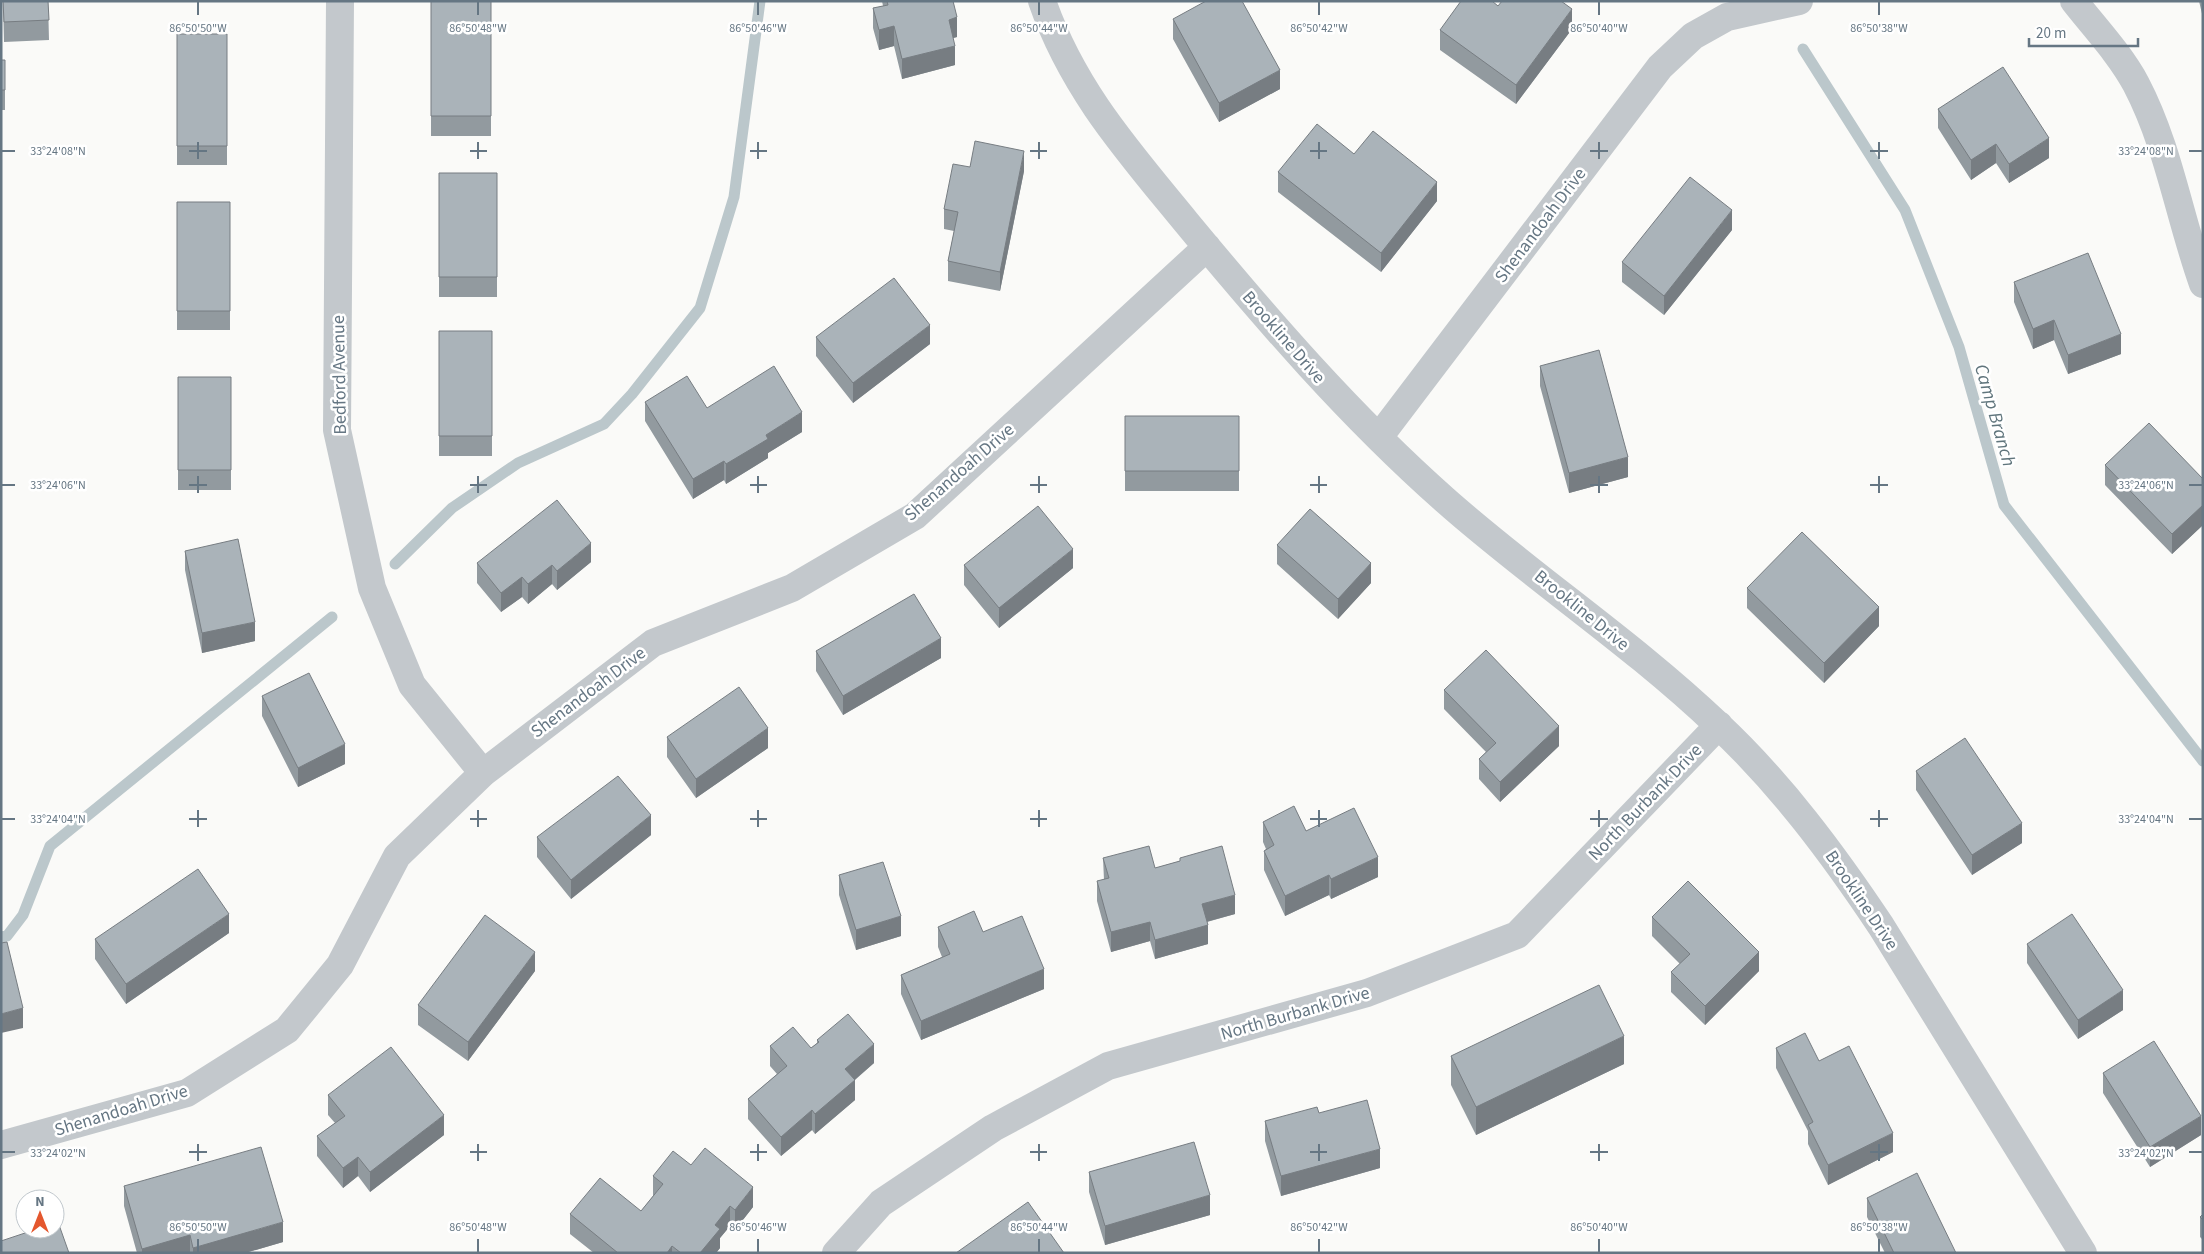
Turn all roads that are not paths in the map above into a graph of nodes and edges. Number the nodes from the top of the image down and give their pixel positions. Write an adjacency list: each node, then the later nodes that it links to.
1 (340, 1): 9 (street, Bedford Avenue)
2 (1042, 1): 5 (street, Brookline Drive)
3 (1799, 1): 7 (street, Shenandoah Drive)
4 (2074, 1): 6 (street)
5 (1207, 247): 7 (street, Brookline Drive); 9 (street, Shenandoah Drive)
6 (2203, 284)
7 (1379, 437): 8 (street, Brookline Drive)
8 (1718, 725): 11 (street, North Burbank Drive); 12 (street, Brookline Drive)
9 (483, 773): 10 (street, Shenandoah Drive)
10 (1, 1145)
11 (836, 1253)
12 (2083, 1253)

